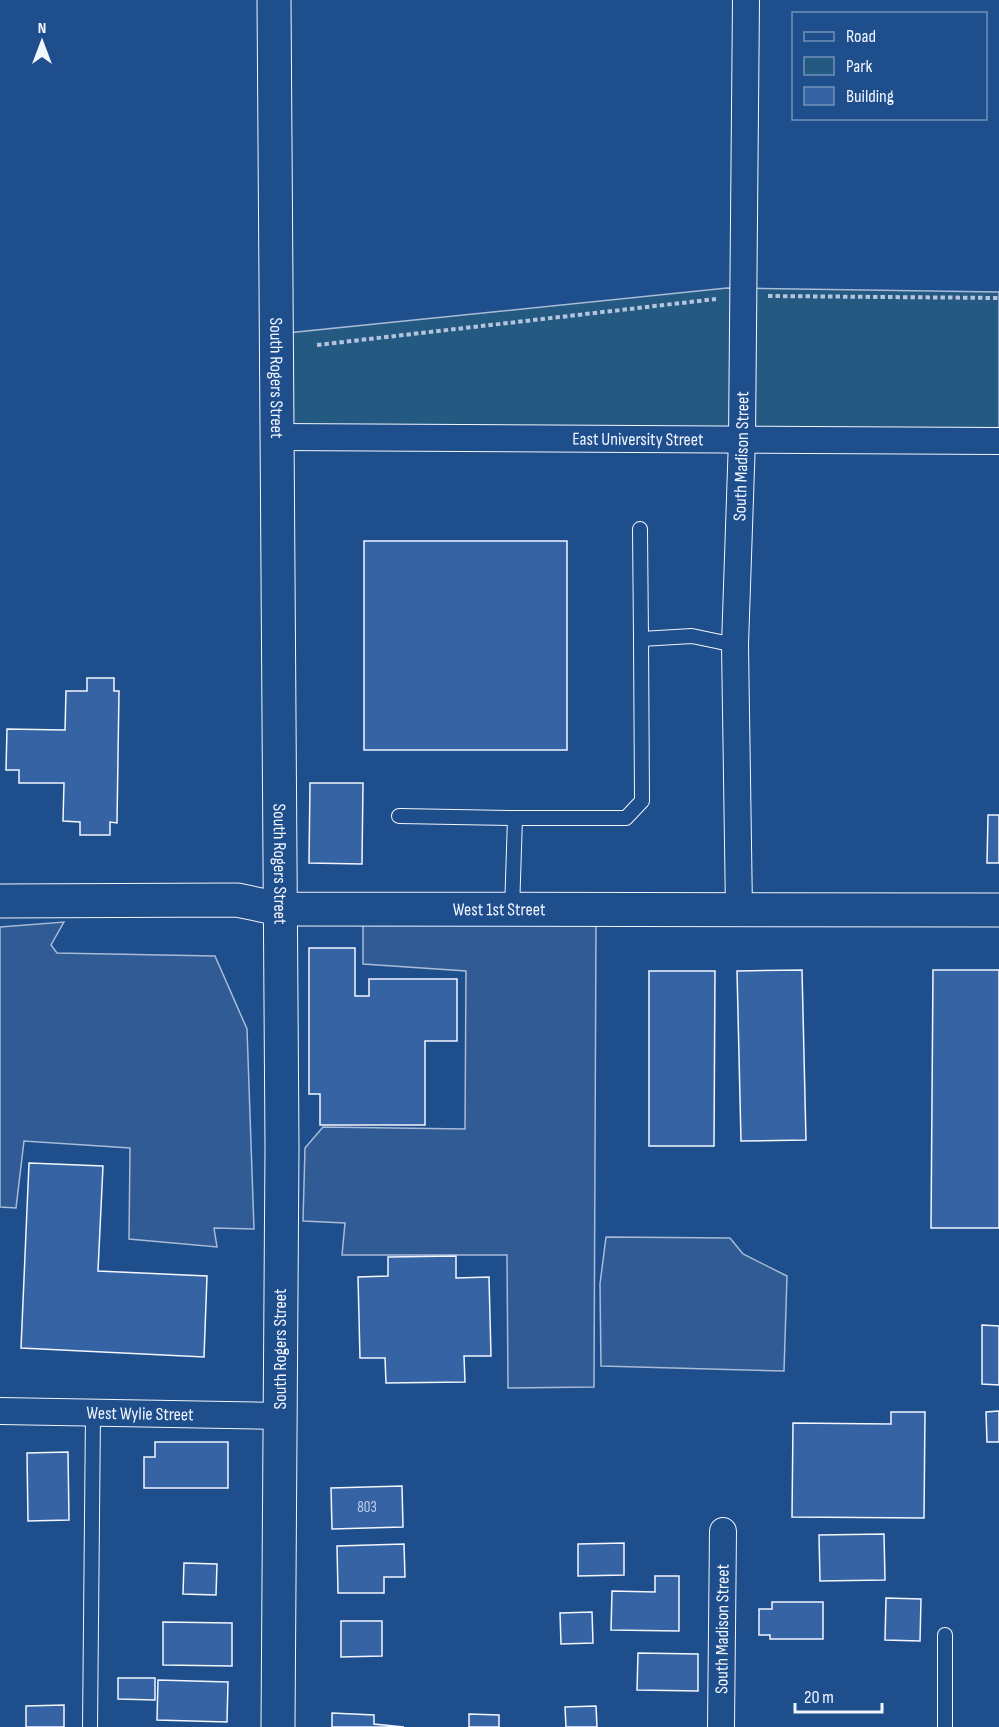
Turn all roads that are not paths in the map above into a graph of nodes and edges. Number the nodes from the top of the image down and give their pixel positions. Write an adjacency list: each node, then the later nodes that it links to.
1 (274, 0): 3 (street, South Rogers Street)
2 (746, 0): 4 (street, South Madison Street)
3 (278, 436): 4 (street, East University Street); 12 (street, South Rogers Street)
4 (742, 440): 5 (street, East University Street); 8 (street, South Madison Street)
5 (999, 441)
6 (640, 529): 7 (lane)
7 (641, 639): 8 (lane); 10 (lane)
8 (735, 645): 14 (street, South Madison Street)
9 (399, 816): 10 (lane)
10 (515, 818): 13 (lane)
11 (0, 901): 12 (street, West 1st Street)
12 (280, 909): 13 (street, West 1st Street); 18 (street, South Rogers Street)
13 (512, 909): 14 (street, West 1st Street)
14 (739, 910): 15 (street, West 1st Street)
15 (999, 910)
16 (0, 1411): 17 (street, West Wylie Street)
17 (93, 1413): 18 (street, West Wylie Street); 21 (lane)
18 (279, 1416): 22 (street, South Rogers Street)
19 (723, 1531): 23 (street, South Madison Street)
20 (945, 1635): 24 (lane)
21 (90, 1727)
22 (278, 1727)
23 (721, 1727)
24 (945, 1727)

